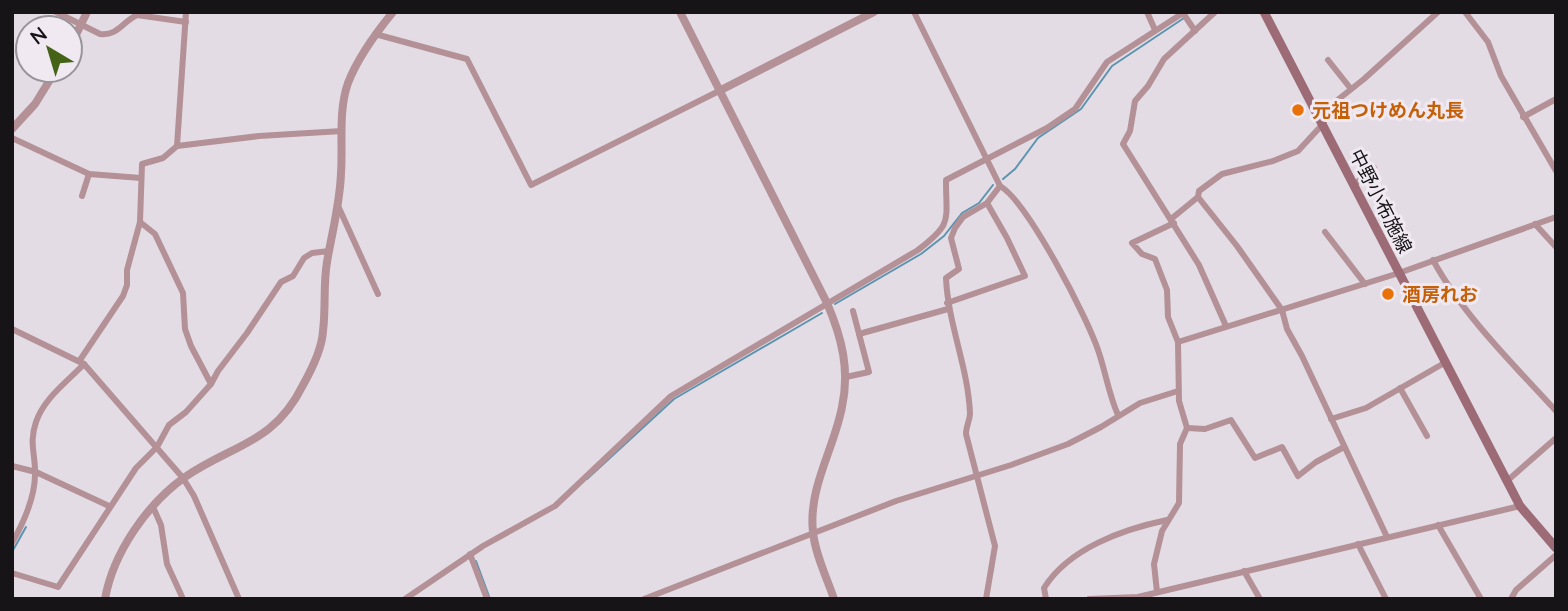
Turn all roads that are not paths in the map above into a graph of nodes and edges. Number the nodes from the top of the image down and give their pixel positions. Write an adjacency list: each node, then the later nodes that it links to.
1 (186, 12): 12 (street)
2 (393, 12): 16 (street)
3 (680, 12): 20 (street)
4 (874, 12): 20 (street)
5 (914, 12): 28 (street)
6 (1146, 12): 14 (street)
7 (1214, 12): 15 (street)
8 (1264, 12): 23 (main road, 中野小布施線)
9 (1438, 12): 19 (street)
10 (1465, 12): 22 (street)
11 (1183, 13): 14 (street); 15 (street)
12 (186, 22): 13 (street); 27 (street)
13 (84, 26)
14 (1155, 30): 28 (street)
15 (1195, 31): 40 (street)
16 (375, 34): 20 (street); 25 (street)
17 (1328, 60): 19 (street)
18 (47, 84): 24 (street)
19 (1351, 89): 23 (street)
20 (719, 90): 50 (street)
21 (1556, 99): 22 (street)
22 (1524, 117): 30 (street)
23 (1322, 124): 33 (main road, 中野小布施線); 36 (street)
24 (12, 129)
25 (342, 131): 27 (street); 38 (street)
26 (12, 138): 31 (street)
27 (177, 146): 32 (street)
28 (987, 159): 34 (street); 50 (street)
29 (1374, 168): 33 (street)
30 (1556, 171)
31 (89, 174): 32 (street); 35 (street)
32 (141, 178): 41 (street)
33 (1354, 185): 47 (main road, 中野小布施線)
34 (1000, 186): 37 (street); 65 (street)
35 (82, 196)
36 (1198, 197): 40 (street); 52 (street)
37 (987, 203): 51 (street); 51 (street)
38 (339, 208): 45 (street); 49 (street)
39 (1556, 217): 42 (street)
40 (1172, 221): 54 (street); 57 (street)
41 (140, 222): 58 (street); 61 (street)
42 (1535, 224): 44 (street); 46 (street)
43 (1325, 232): 48 (street)
44 (1556, 247)
45 (329, 251): 61 (street); 75 (street)
46 (1433, 260): 47 (street); 64 (street)
47 (1399, 273): 48 (street); 59 (main road, 中野小布施線)
48 (1365, 284): 52 (street)
49 (378, 294)
50 (827, 303): 60 (street); 87 (street)
51 (948, 306): 56 (street); 74 (street)
52 (1282, 310): 54 (street); 66 (street)
53 (853, 311): 56 (street)
54 (1226, 326): 57 (street)
55 (12, 329): 58 (street)
56 (859, 334): 60 (street)
57 (1178, 342): 63 (street)
58 (82, 362): 70 (street); 73 (street)
59 (1446, 362): 62 (street); 76 (main road, 中野小布施線)
60 (846, 377): 82 (street)
61 (211, 384): 70 (street)
62 (1400, 388): 66 (street); 68 (street)
63 (1178, 391): 65 (street); 67 (street)
64 (1556, 411)
65 (1118, 415): 74 (street)
66 (1331, 419): 71 (street)
67 (1186, 428): 71 (street); 80 (street)
68 (1427, 436)
69 (1556, 438): 76 (street)
70 (157, 447): 75 (street); 77 (street)
71 (1344, 447): 83 (street)
72 (12, 466): 73 (street)
73 (36, 472): 77 (street); 84 (street)
74 (977, 474): 82 (street); 100 (street)
75 (184, 478): 79 (street); 95 (street)
76 (1507, 481): 78 (main road, 中野小布施線)
77 (109, 506): 90 (street)
78 (1520, 506): 81 (street); 86 (main road, 中野小布施線)
79 (153, 507): 93 (street); 94 (street)
80 (1167, 520): 91 (street); 101 (street)
81 (1438, 525): 83 (street); 105 (street)
82 (813, 533): 98 (street); 99 (street)
83 (1387, 537): 85 (street)
84 (12, 543)
85 (1358, 544): 89 (street); 104 (street)
86 (1556, 548)
87 (470, 554): 96 (street); 97 (street)
88 (1556, 555): 106 (street)
89 (1244, 570): 91 (street); 103 (street)
90 (12, 573)
91 (1157, 592): 92 (street)
92 (1137, 598): 102 (street)
93 (105, 599)
94 (183, 599)
95 (239, 599)
96 (405, 599)
97 (487, 599)
98 (644, 599)
99 (834, 599)
100 (986, 599)
101 (1046, 599)
102 (1089, 599)
103 (1260, 599)
104 (1386, 599)
105 (1480, 599)
106 (1511, 599)

